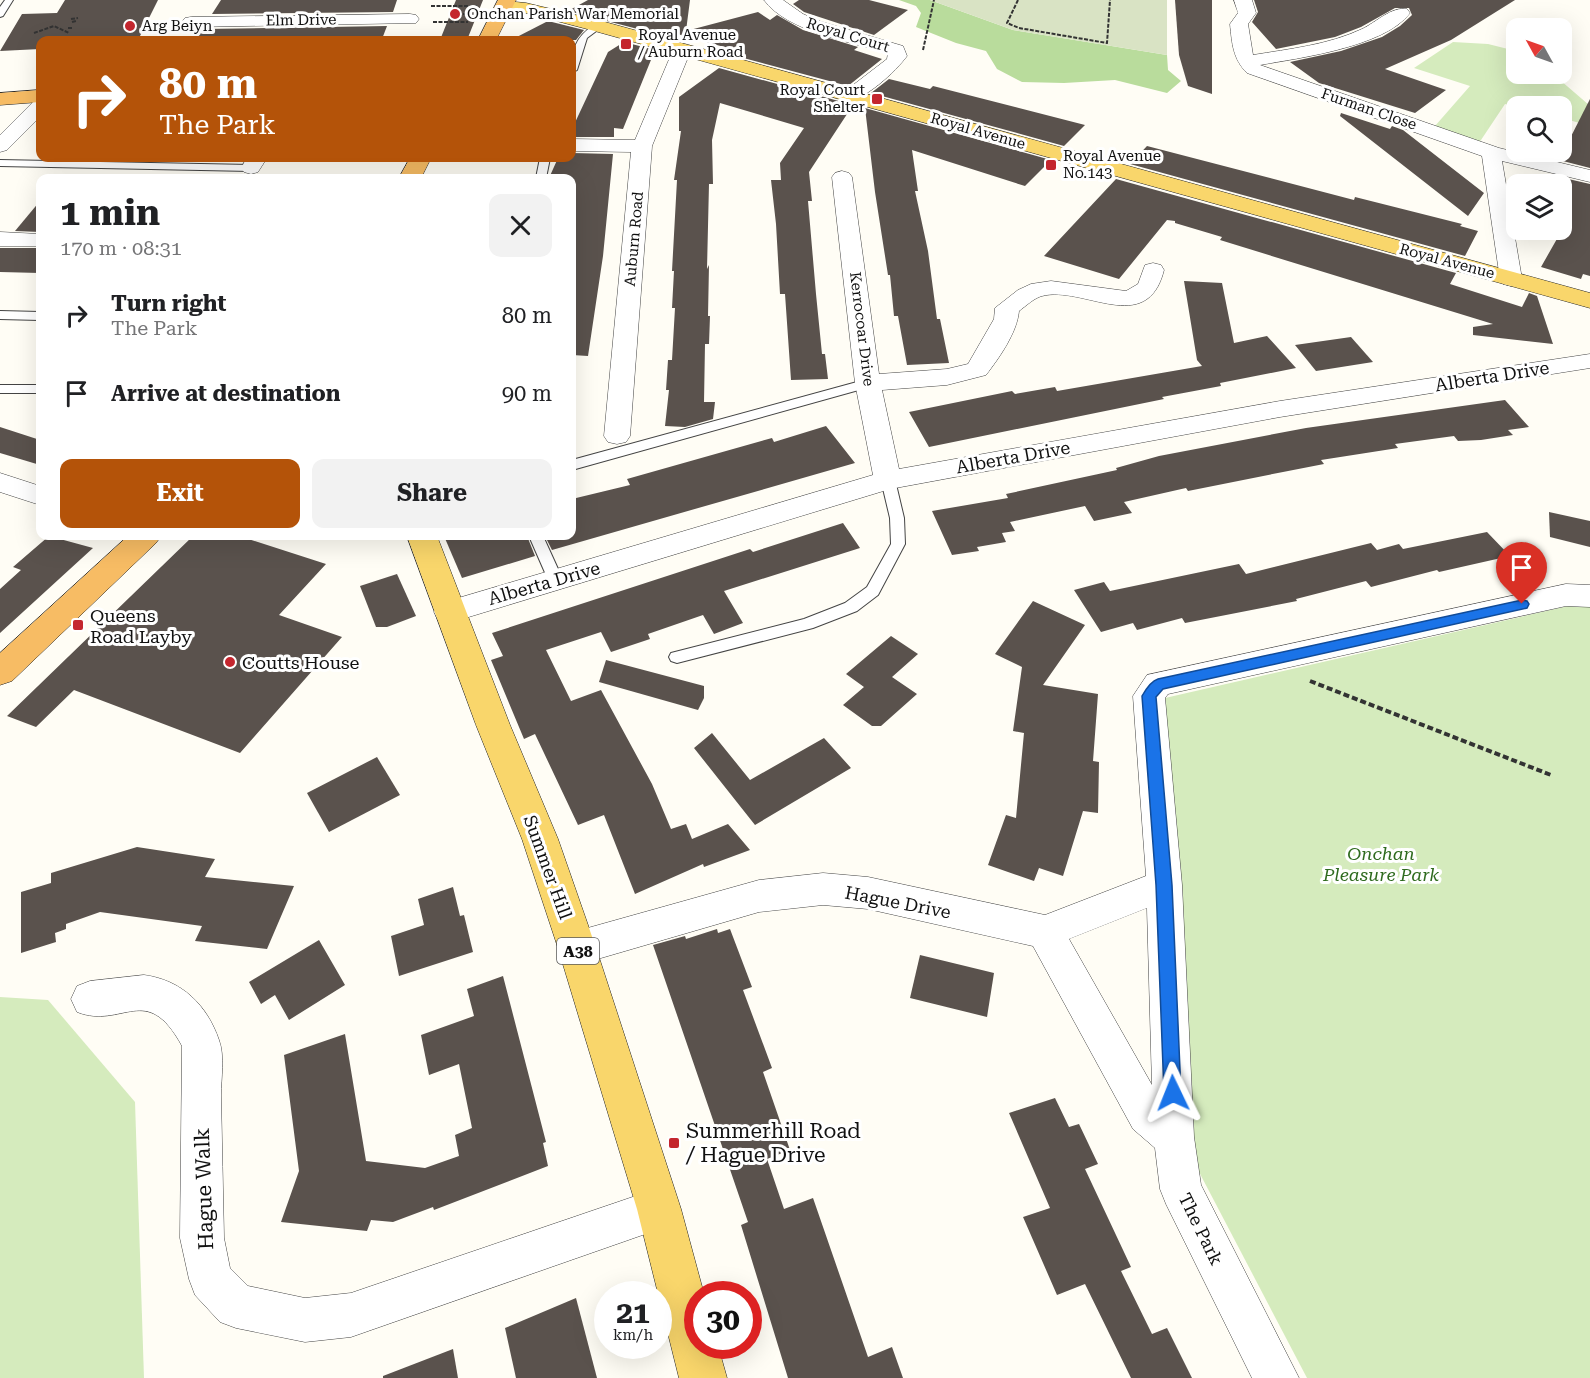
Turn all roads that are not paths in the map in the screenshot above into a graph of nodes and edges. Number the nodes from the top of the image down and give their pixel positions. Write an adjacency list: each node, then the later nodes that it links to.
1 (9, 0): 6 (lane)
2 (773, 0): 15 (street, Royal Court)
3 (1243, 0): 13 (street)
4 (506, 3): 7 (main road, Royal Avenue); 10 (highway)
5 (1401, 13): 13 (street)
6 (0, 14)
7 (598, 27): 11 (main road, Royal Avenue); 12 (lane)
8 (182, 36): 9 (street, Elm Drive)
9 (401, 36)
10 (489, 36)
11 (682, 50): 15 (main road, Royal Avenue); 20 (street, Auburn Road)
12 (576, 58)
13 (1246, 62): 21 (street, Furman Close)
14 (36, 96): 16 (highway)
15 (851, 96): 31 (main road, Royal Avenue)
16 (0, 99)
17 (36, 111): 18 (street)
18 (0, 146)
19 (576, 146): 20 (street)
20 (642, 146): 39 (street, Auburn Road)
21 (1493, 153): 26 (street, Furman Close); 31 (street)
22 (36, 162): 24 (lane)
23 (94, 162): 25 (lane)
24 (0, 163)
25 (251, 168)
26 (1590, 176)
27 (842, 177): 36 (street, Kerrocoar Drive)
28 (0, 239): 29 (street)
29 (36, 240)
30 (1152, 270): 36 (street)
31 (1511, 279): 32 (main road, Royal Avenue)
32 (1590, 301)
33 (0, 315): 34 (lane)
34 (36, 316)
35 (1590, 361): 41 (street, Alberta Drive)
36 (868, 383): 40 (lane); 41 (street, Kerrocoar Drive)
37 (0, 389): 38 (lane)
38 (36, 389)
39 (617, 436)
40 (576, 464)
41 (888, 480): 47 (street, Alberta Drive); 50 (lane)
42 (0, 482): 43 (street)
43 (36, 495)
44 (142, 540): 51 (highway)
45 (423, 540): 49 (main road, Summer Hill / A38)
46 (538, 540): 47 (lane)
47 (555, 580): 49 (street, Alberta Drive)
48 (1590, 596): 52 (street, The Park)
49 (449, 612): 54 (main road, Summer Hill / A38)
50 (677, 657)
51 (0, 672)
52 (1164, 885): 53 (street); 56 (street, The Park)
53 (1045, 932): 54 (street, Hague Drive); 56 (street)
54 (577, 948): 57 (main road, Summer Hill / A38)
55 (90, 999): 57 (street, Hague Walk)
56 (1174, 1137): 59 (street, The Park)
57 (659, 1209): 58 (main road, Summer Hill / A38)
58 (704, 1378)
59 (1276, 1378)

